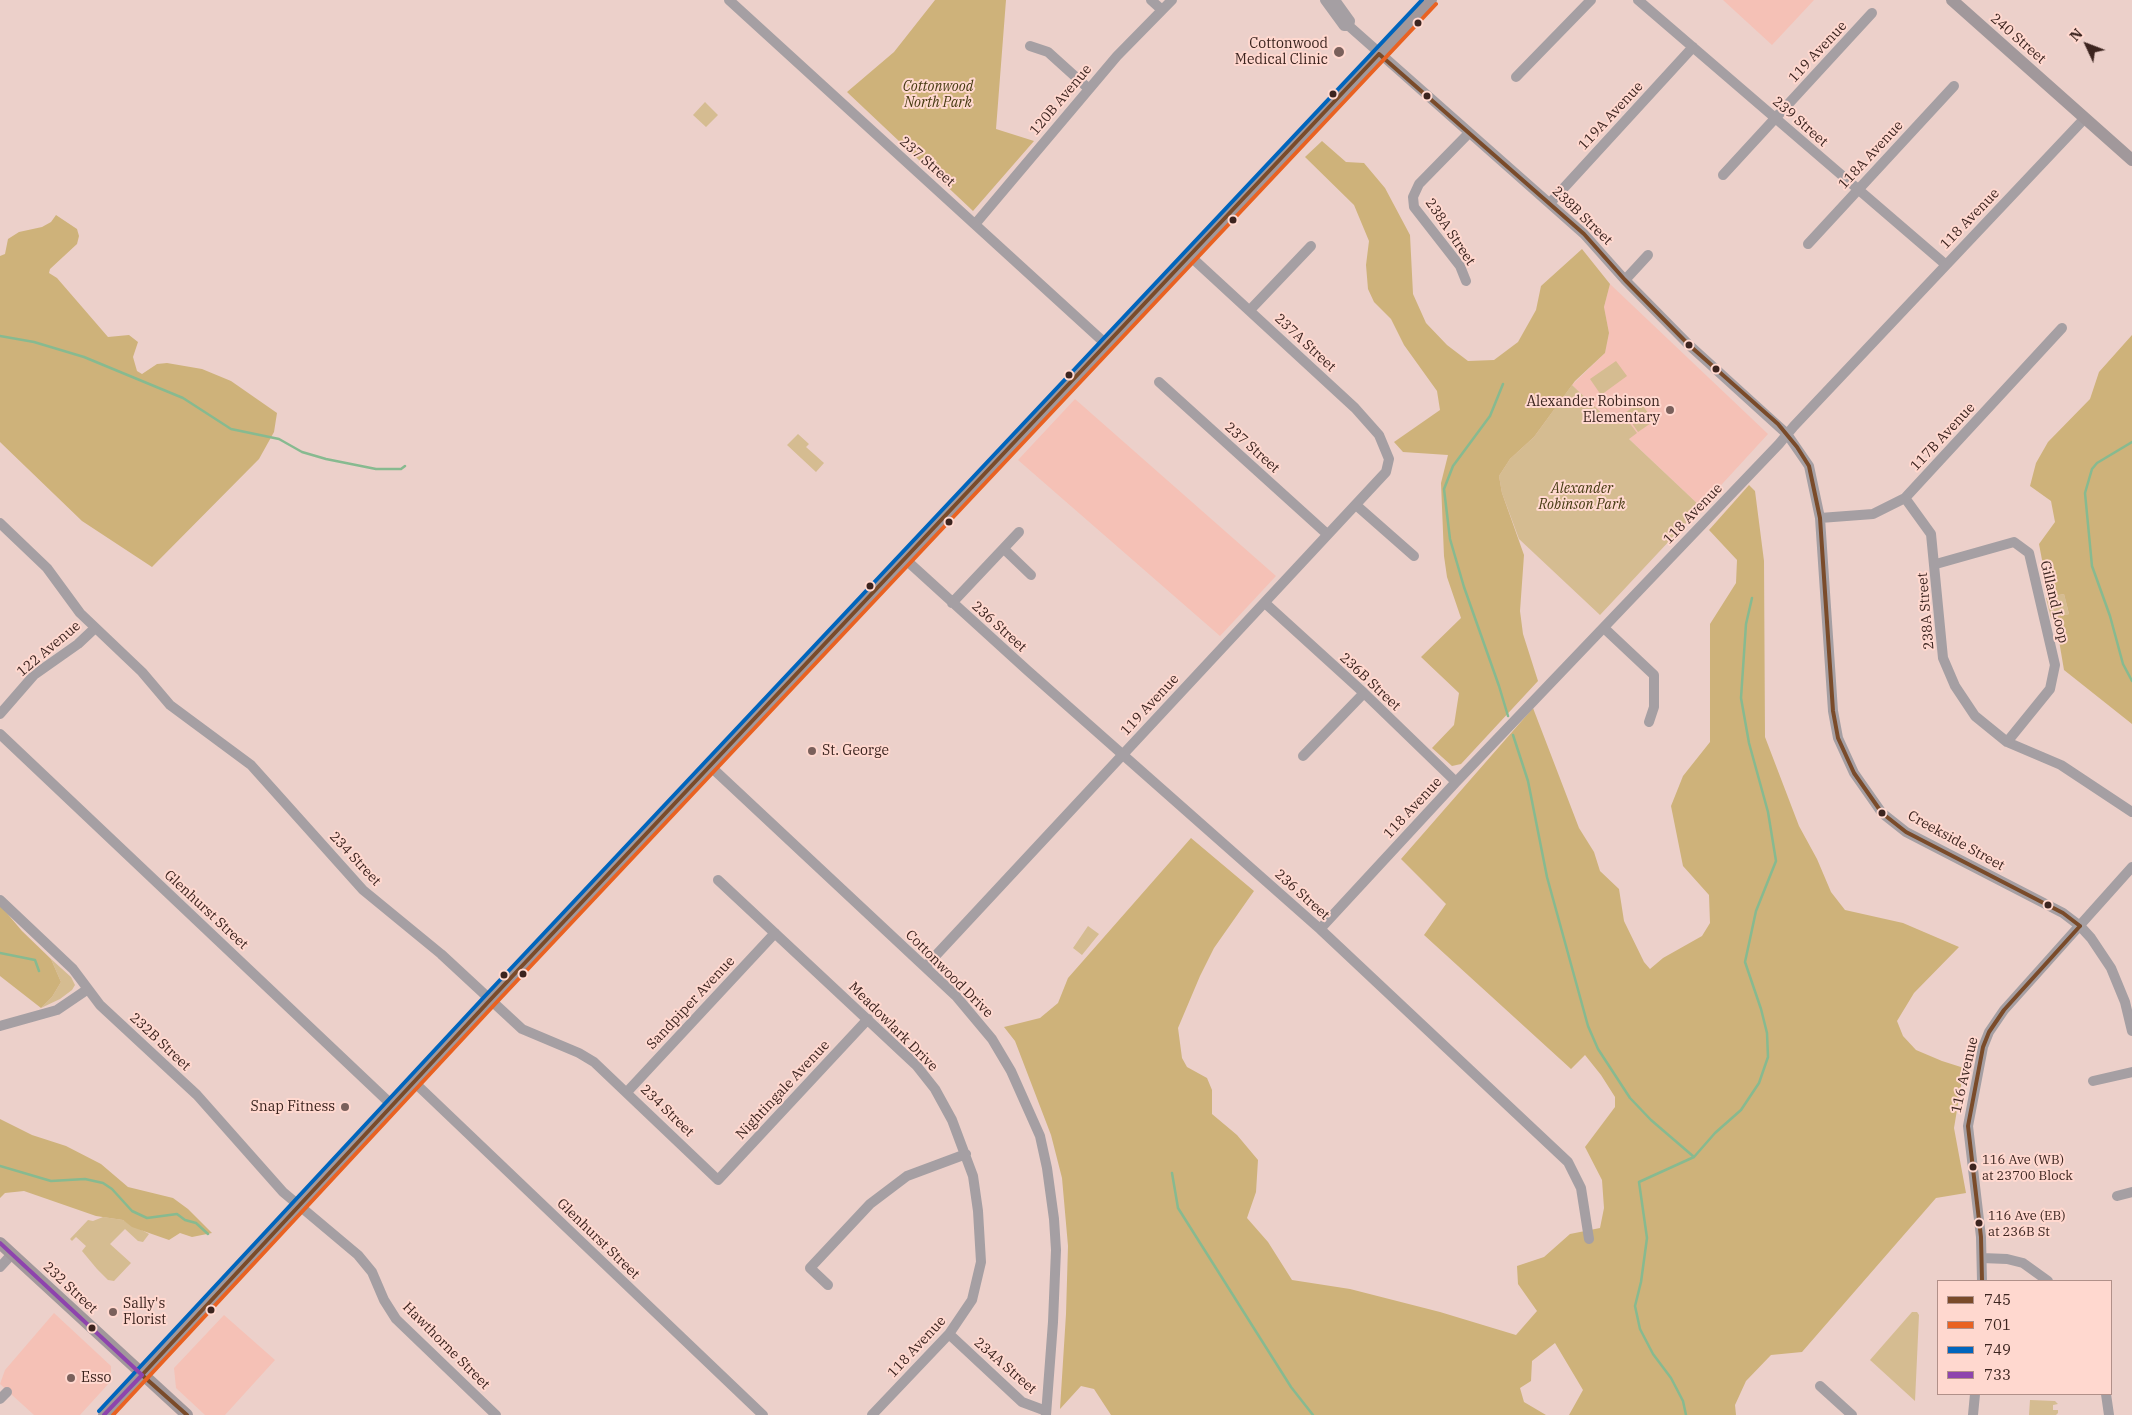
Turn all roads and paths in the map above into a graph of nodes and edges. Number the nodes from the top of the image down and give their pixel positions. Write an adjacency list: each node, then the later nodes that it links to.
1 (729, 0): 26 (street, 237 Street)
2 (1151, 0): 10 (street)
3 (1172, 0): 10 (street, 120B Avenue)
4 (1325, 0): 12 (street, 238B Street)
5 (1335, 0): 12 (street, 238B Street)
6 (1431, 0): 15 (main road)
7 (1591, 0): 16 (street)
8 (1638, 0): 14 (street, 239 Street)
9 (1952, 0): 20 (main road, 240 Street)
10 (1162, 10): 18 (street, 120B Avenue)
11 (1872, 13): 19 (street, 119 Avenue)
12 (1349, 26): 15 (street, 238B Street)
13 (1030, 46): 18 (street)
14 (1693, 48): 19 (street, 239 Street); 25 (street, 119A Avenue)
15 (1379, 54): 21 (street, 238B Street); 30 (main road)
16 (1516, 78)
17 (1954, 86): 24 (street, 118A Avenue)
18 (1089, 89): 26 (street, 120B Avenue)
19 (1775, 118): 23 (street, 119 Avenue); 24 (street, 239 Street)
20 (2085, 118): 22 (main road, 240 Street); 31 (street, 118 Avenue)
21 (1468, 134): 25 (street, 238B Street); 33 (street, 238A Street)
22 (2132, 160)
23 (1723, 175)
24 (1858, 189): 27 (street, 118A Avenue); 31 (street, 239 Street)
25 (1550, 203): 32 (street, 238B Street)
26 (976, 223): 36 (street, 237 Street)
27 (1808, 244)
28 (1311, 246): 34 (street)
29 (1648, 255): 32 (street)
30 (1190, 256): 34 (street, 237A Street); 36 (main road)
31 (1945, 264): 38 (street, 118 Avenue)
32 (1625, 280): 38 (street, 238B Street)
33 (1466, 281)
34 (1250, 310): 39 (street, 237A Street)
35 (2062, 328): 40 (street, 117B Avenue)
36 (1107, 345): 48 (main road)
37 (1159, 382): 45 (street, 237 Street)
38 (1787, 434): 42 (street, Creekside Street); 54 (street, 118 Avenue)
39 (1389, 459): 41 (street, 119 Avenue)
40 (1905, 498): 42 (street, 117B Avenue); 49 (street, 238A Street)
41 (1356, 505): 45 (street, 119 Avenue); 47 (street)
42 (1820, 518): 68 (street, Creekside Street)
43 (0, 524): 53 (street, 234 Street)
44 (1019, 532): 46 (street, 236 Street)
45 (1327, 534): 52 (street, 119 Avenue)
46 (1004, 549): 50 (street); 51 (street, 236 Street)
47 (1414, 556)
48 (905, 559): 51 (street, 236 Street); 62 (main road)
49 (1936, 564): 59 (street, 238A Street); 59 (street, Gilland Loop)
50 (1031, 575)
51 (952, 603): 60 (street, 236 Street)
52 (1265, 603): 55 (street, 236B Street); 60 (street, 119 Avenue)
53 (95, 628): 56 (street, 122 Avenue); 73 (street, 234 Street)
54 (1604, 628): 57 (street); 63 (street, 118 Avenue)
55 (1364, 693): 61 (street); 63 (street, 236B Street)
56 (0, 714)
57 (1649, 722)
58 (0, 734): 81 (street, Glenhurst Street)
59 (2007, 742): 64 (street, 238A Street)
60 (1123, 755): 69 (street, 236 Street); 71 (street, 119 Avenue)
61 (1303, 756)
62 (710, 766): 71 (street, Cottonwood Drive); 73 (main road)
63 (1456, 782): 69 (street, 118 Avenue)
64 (2132, 812)
65 (2132, 867): 68 (street, 116 Avenue)
66 (718, 880): 70 (street, Meadowlark Drive)
67 (0, 900): 72 (street, 232B Street)
68 (2080, 926): 76 (street, Creekside Street); 90 (street, 116 Avenue)
69 (1320, 929): 87 (street, 236 Street)
70 (775, 933): 74 (street, Meadowlark Drive); 80 (street, Sandpiper Avenue)
71 (925, 967): 101 (street, Cottonwood Drive)
72 (88, 989): 75 (street); 86 (street, 232B Street)
73 (490, 1000): 79 (main road); 80 (street, 234 Street)
74 (868, 1019): 82 (street, Meadowlark Drive); 83 (street, Nightingale Avenue)
75 (0, 1026)
76 (2132, 1031)
77 (2132, 1072): 78 (street)
78 (2092, 1081)
79 (414, 1082): 81 (main road); 105 (street, Glenhurst Street)
80 (627, 1092): 83 (street, 234 Street)
81 (393, 1106): 86 (main road)
82 (966, 1154): 94 (street); 95 (street, Meadowlark Drive)
83 (718, 1180)
84 (2132, 1192): 85 (street)
85 (2117, 1196)
86 (300, 1206): 97 (main road); 104 (street, Hawthorne Street)
87 (1589, 1238)
88 (0, 1243): 89 (main road, 232 Street)
89 (12, 1254): 91 (street); 97 (main road, 232 Street)
90 (1982, 1258): 92 (street, 116 Avenue); 93 (street)
91 (0, 1267)
92 (1982, 1280)
93 (2047, 1280)
94 (828, 1285)
95 (975, 1294): 96 (street, 118 Avenue)
96 (949, 1334): 101 (street, 234A Street); 106 (street, 118 Avenue)
97 (142, 1375): 102 (main road); 103 (main road, 232 Street)
98 (1820, 1386): 107 (street)
99 (1975, 1395): 108 (street)
100 (2106, 1395): 109 (street)
101 (1046, 1413)
102 (104, 1415)
103 (187, 1415)
104 (496, 1415)
105 (764, 1415)
106 (872, 1415)
107 (1852, 1415)
108 (1974, 1415)
109 (2109, 1415)

